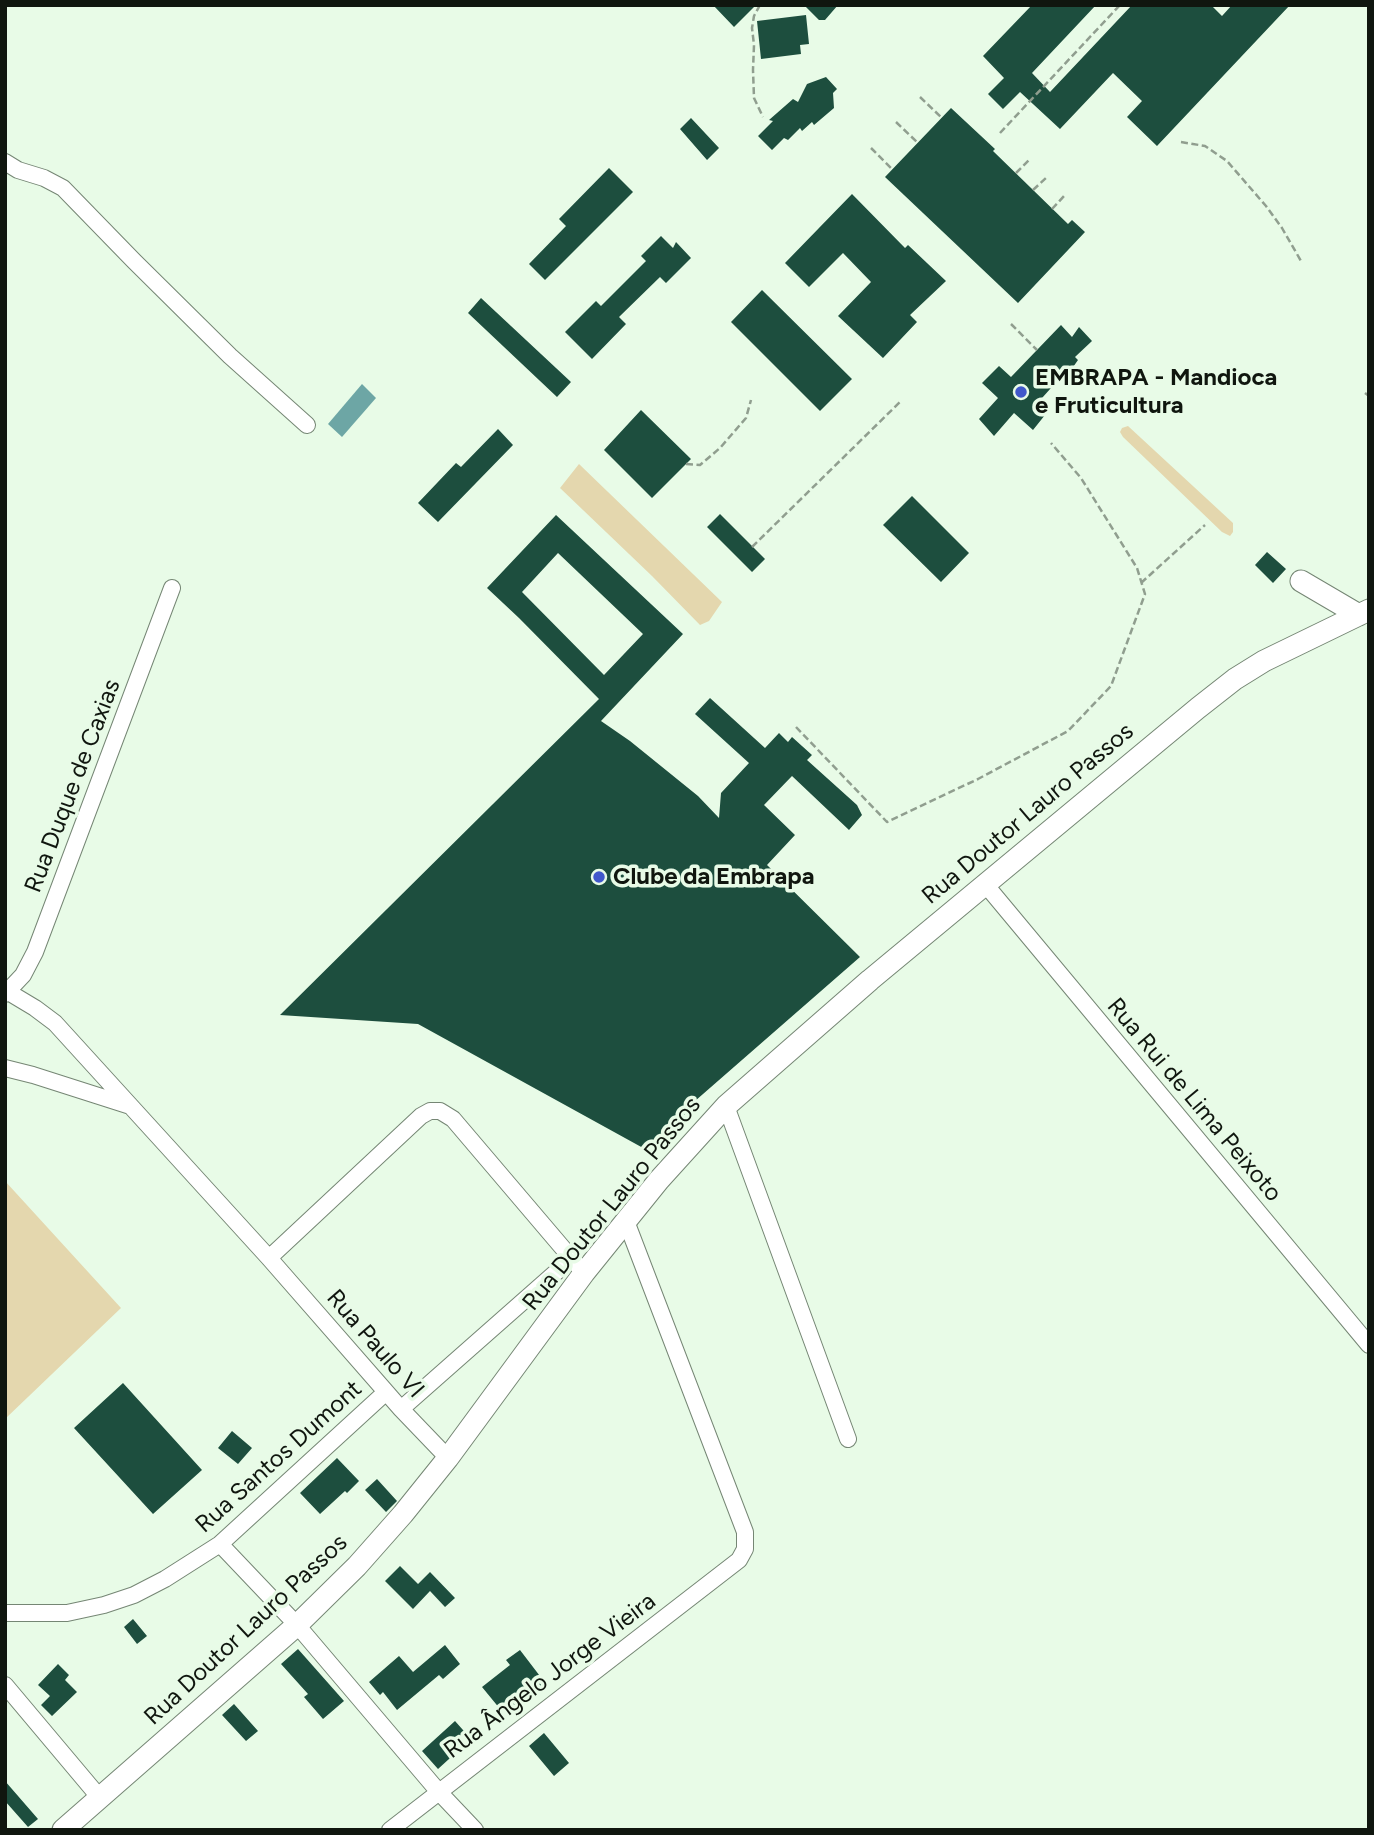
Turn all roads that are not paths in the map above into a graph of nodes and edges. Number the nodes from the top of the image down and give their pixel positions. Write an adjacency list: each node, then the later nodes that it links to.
1 (5, 162): 2 (street)
2 (307, 425)
3 (1301, 581): 5 (main road)
4 (172, 588): 7 (street, Rua Duque de Caxias)
5 (1364, 613): 6 (main road, Rua Doutor Lauro Passos)
6 (985, 884): 9 (main road, Rua Doutor Lauro Passos); 14 (street, Rua Rui de Lima Peixoto)
7 (6, 992): 10 (street, Rua Paulo VI)
8 (5, 1068): 10 (street, Rua Paulo VI)
9 (726, 1105): 11 (main road, Rua Doutor Lauro Passos); 17 (street)
10 (132, 1107): 12 (street, Rua Paulo VI)
11 (626, 1221): 13 (main road, Rua Doutor Lauro Passos); 23 (street, Rua Ângelo Jorge Vieira)
12 (269, 1258): 13 (street); 15 (street, Rua Paulo VI)
13 (578, 1266): 16 (street); 18 (main road, Rua Doutor Lauro Passos)
14 (1369, 1345)
15 (386, 1392): 16 (street, Rua Paulo VI); 19 (street, Rua Santos Dumont)
16 (401, 1409): 18 (street, Rua Paulo VI)
17 (848, 1439)
18 (448, 1458): 21 (main road, Rua Doutor Lauro Passos)
19 (220, 1544): 20 (street, Rua Santos Dumont); 21 (street)
20 (8, 1617)
21 (297, 1625): 23 (street); 24 (main road, Rua Doutor Lauro Passos)
22 (5, 1685): 24 (street)
23 (438, 1791): 26 (street, Rua Ângelo Jorge Vieira); 27 (street)
24 (100, 1798): 25 (main road, Rua Doutor Lauro Passos)
25 (63, 1830)
26 (390, 1830)
27 (475, 1830)

